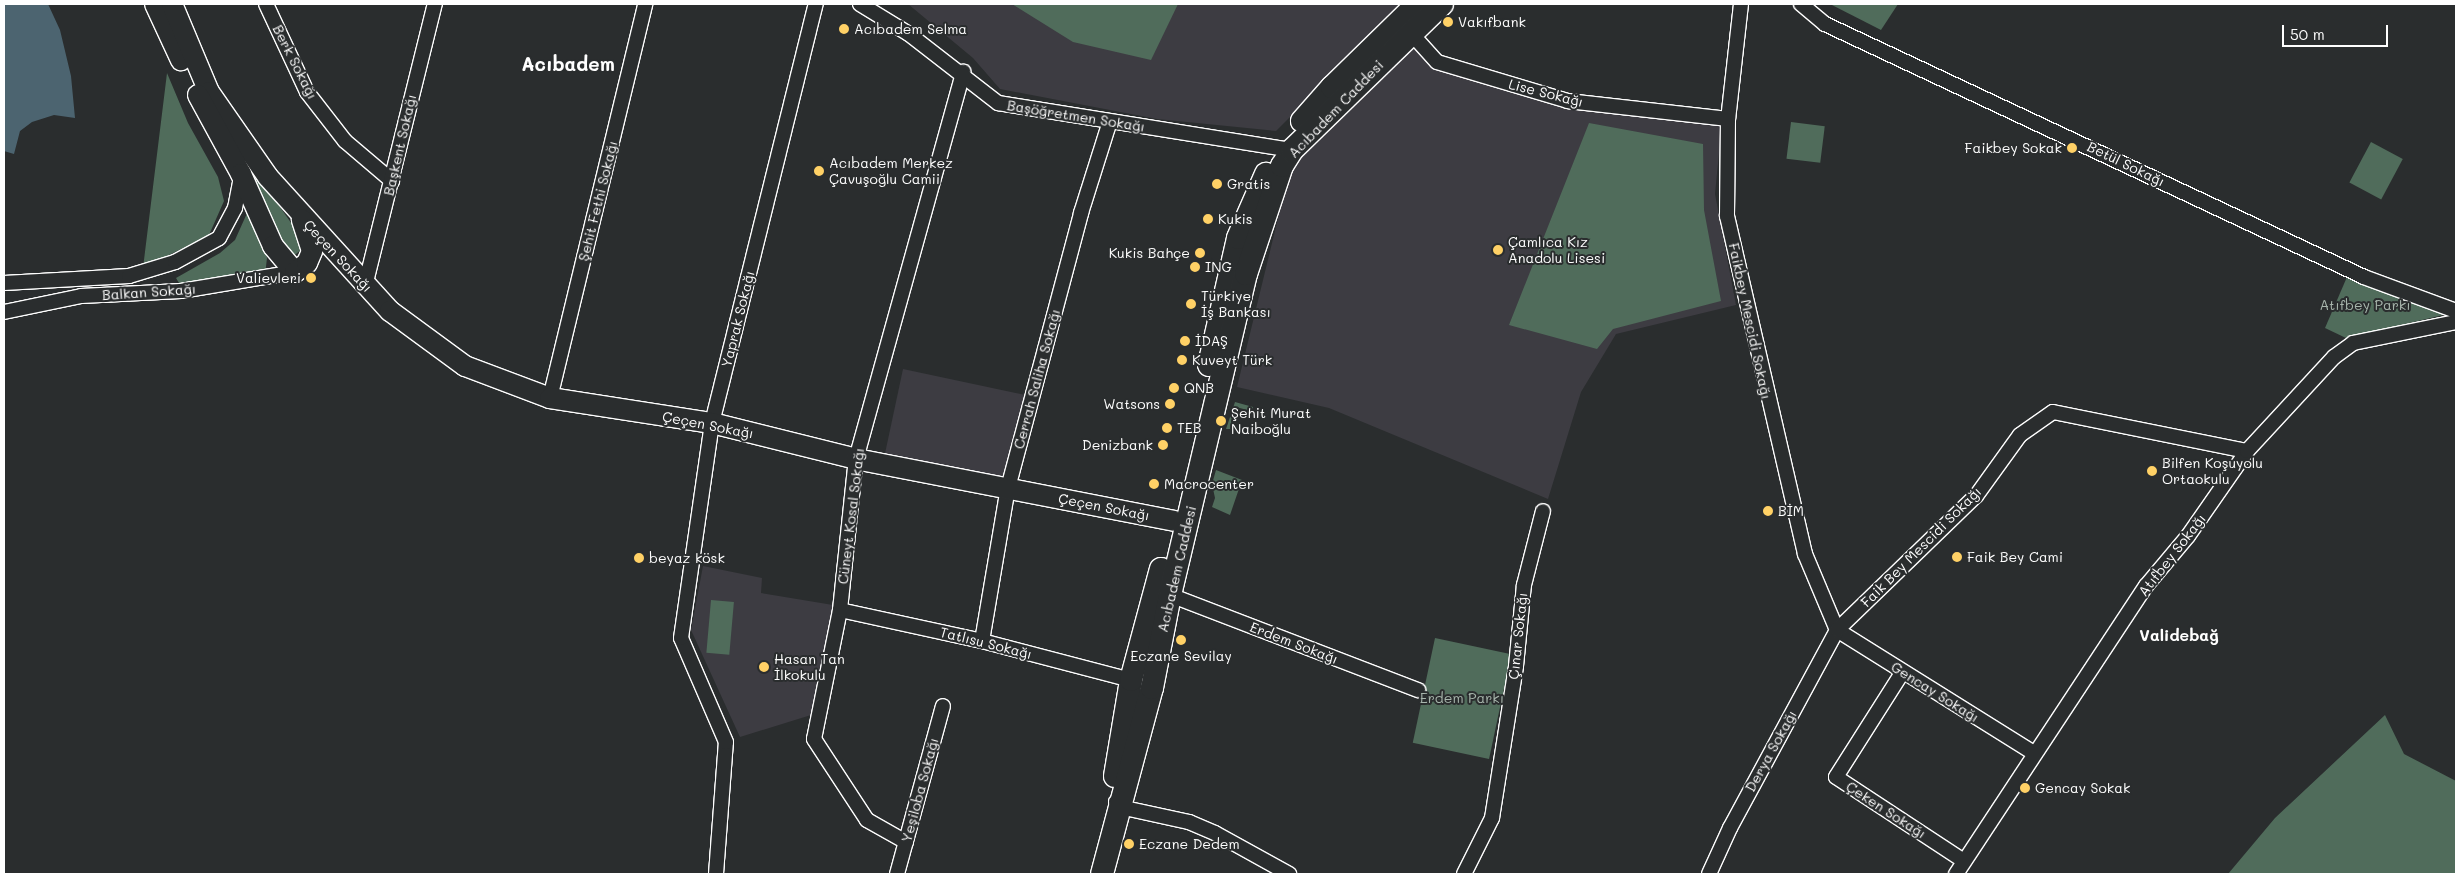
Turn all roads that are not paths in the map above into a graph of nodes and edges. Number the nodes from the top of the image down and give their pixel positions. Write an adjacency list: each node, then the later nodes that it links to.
1 (155, 4): 17 (main road)
2 (172, 4): 19 (main road, Çeçen Sokağı)
3 (266, 4): 18 (street, Berk Sokağı)
4 (435, 4): 18 (street, Başkent Sokağı)
5 (645, 4): 27 (street, Şehit Fethi Sokağı)
6 (816, 4): 28 (street, Yaprak Sokağı)
7 (860, 4): 13 (street, Başöğretmen Sokağı)
8 (1417, 4): 16 (main road, Acıbadem Caddesi)
9 (1442, 4): 12 (main road, Acıbadem Caddesi)
10 (1740, 4): 14 (street, Faikbey Mescidi Sokağı)
11 (1802, 4): 25 (street, Betül Sokağı)
12 (1410, 32): 14 (street, Lise Sokağı); 16 (main road, Acıbadem Caddesi)
13 (962, 72): 15 (street, Başöğretmen Sokağı); 30 (street, Cüneyt Kosal Sokağı)
14 (1728, 118): 36 (street, Faikbey Mescidi Sokağı)
15 (1110, 121): 16 (street, Başöğretmen Sokağı); 31 (street, Cerrah Saliha Sokağı)
16 (1285, 149): 33 (main road, Acıbadem Caddesi); 34 (main road, Acıbadem Caddesi)
17 (241, 174): 21 (main road); 22 (street, Balkan Sokağı)
18 (392, 181): 23 (street, Başkent Sokağı)
19 (299, 214): 20 (main road, Çeçen Sokağı); 21 (main road, Çeçen Sokağı)
20 (343, 259): 21 (main road); 23 (main road, Çeçen Sokağı)
21 (295, 272): 24 (street, Balkan Sokağı)
22 (4, 283)
23 (366, 286): 27 (main road, Çeçen Sokağı)
24 (4, 312)
25 (2456, 312)
26 (2456, 322): 29 (street, Atıfbey Sokağı)
27 (550, 398): 28 (main road, Çeçen Sokağı)
28 (712, 423): 30 (main road, Çeçen Sokağı); 46 (street, Yaprak Sokağı)
29 (2247, 451): 36 (street, Faik Bey Mescidi Sokağı); 42 (street, Atıfbey Sokağı)
30 (856, 459): 31 (main road, Çeçen Sokağı); 35 (street, Cüneyt Kosal Sokağı)
31 (1008, 488): 33 (main road, Çeçen Sokağı); 37 (street, Cerrah Saliha Sokağı)
32 (1543, 512): 51 (street, Çınar Sokağı)
33 (1174, 521): 39 (main road, Acıbadem Caddesi)
34 (1170, 596): 40 (street, Erdem Sokağı); 43 (main road, Acıbadem Caddesi)
35 (840, 610): 37 (street, Tatlısu Sokağı); 44 (street, Cüneyt Kosal Sokağı)
36 (1837, 630): 38 (street, Gencay Sokağı); 52 (street, Derya Sokağı)
37 (982, 641): 39 (street, Tatlısu Sokağı)
38 (1902, 673): 42 (street, Gencay Sokağı); 45 (street, Çeken Sokağı)
39 (1131, 680): 43 (main road, Acıbadem Caddesi)
40 (1418, 690)
41 (943, 706): 44 (street, Yeşiloba Sokağı)
42 (2034, 753): 45 (street, Atıfbey Sokağı)
43 (1116, 801): 48 (main road, Acıbadem Caddesi); 49 (main road, Acıbadem Caddesi); 50 (street)
44 (906, 842): 47 (street, Yeşiloba Sokağı)
45 (1964, 862): 53 (street, Atıfbey Sokağı)
46 (716, 874)
47 (897, 874)
48 (1090, 874)
49 (1102, 874)
50 (1289, 874)
51 (1464, 874)
52 (1709, 874)
53 (1956, 874)

